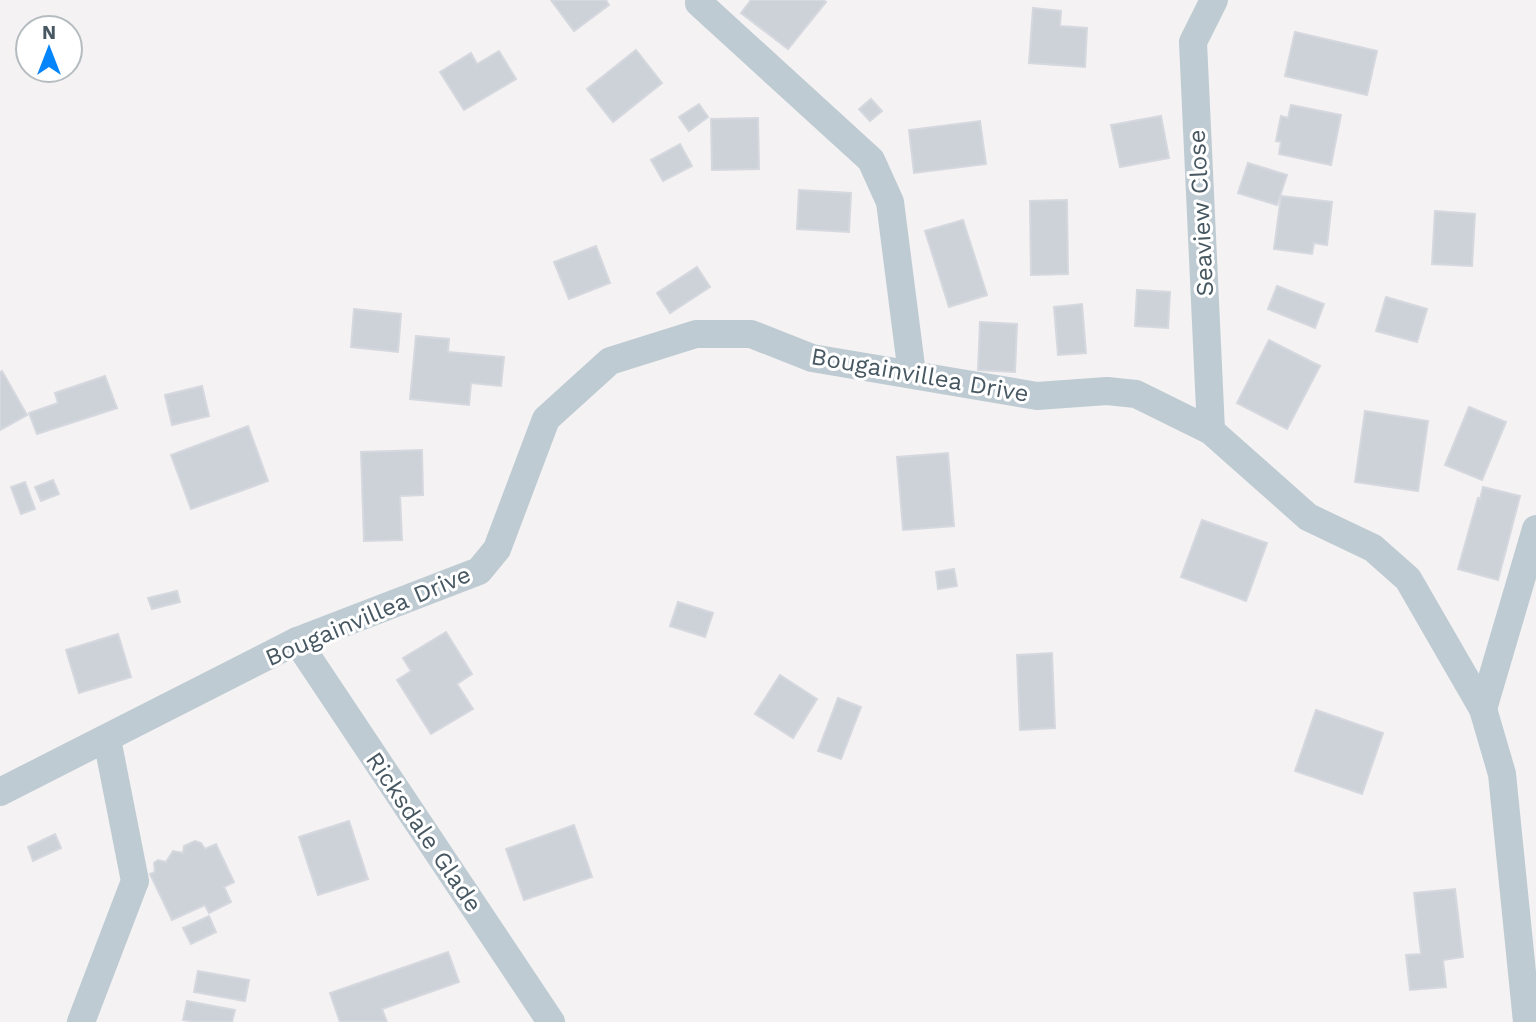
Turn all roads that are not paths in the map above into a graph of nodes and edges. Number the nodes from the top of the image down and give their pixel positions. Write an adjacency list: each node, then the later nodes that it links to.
1 (1214, 0): 4 (street, Seaview Close)
2 (699, 3): 3 (street)
3 (912, 374): 4 (street, Bougainvillea Drive); 6 (street, Bougainvillea Drive)
4 (1211, 432): 7 (street, Bougainvillea Drive)
5 (1536, 529): 7 (street)
6 (297, 641): 8 (street, Bougainvillea Drive); 12 (street, Ricksdale Glade)
7 (1483, 709): 10 (street, Bougainvillea Drive)
8 (107, 739): 9 (street, Bougainvillea Drive); 11 (street)
9 (0, 792)
10 (1527, 922): 13 (street, Bougainvillea Drive)
11 (81, 1022)
12 (551, 1022)
13 (1527, 1022)

